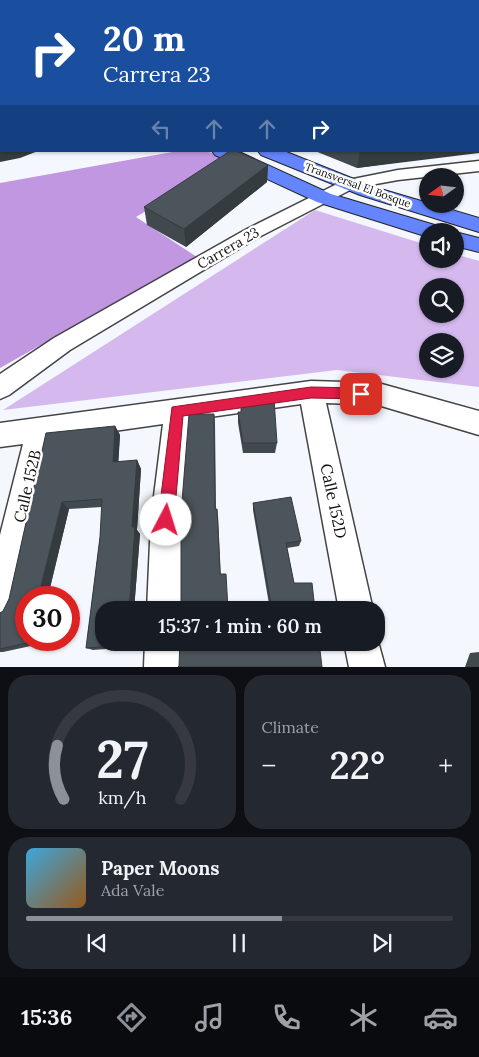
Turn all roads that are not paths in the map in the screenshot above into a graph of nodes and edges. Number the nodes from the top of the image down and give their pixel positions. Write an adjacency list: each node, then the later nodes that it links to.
1 (469, 0): 2 (street)
2 (479, 0)
3 (223, 152): 7 (main road, Transversal El Bosque)
4 (269, 152): 6 (main road, Transversal El Bosque)
5 (479, 166): 6 (street, Carrera 23)
6 (349, 184): 7 (street, Carrera 23); 8 (main road, Transversal El Bosque)
7 (324, 198): 9 (main road, Transversal El Bosque); 12 (street, Carrera 23)
8 (479, 225)
9 (419, 228)
10 (464, 241): 11 (main road)
11 (479, 245)
12 (0, 388)
13 (311, 392): 14 (street); 15 (street); 19 (street, Calle 152D)
14 (177, 411): 16 (street); 18 (street)
15 (479, 423)
16 (40, 428): 17 (street); 20 (street, Calle 152B)
17 (0, 435)
18 (164, 601)
19 (354, 601)
20 (0, 602)
21 (163, 651): 23 (street)
22 (364, 651): 24 (street)
23 (162, 667)
24 (367, 667)

